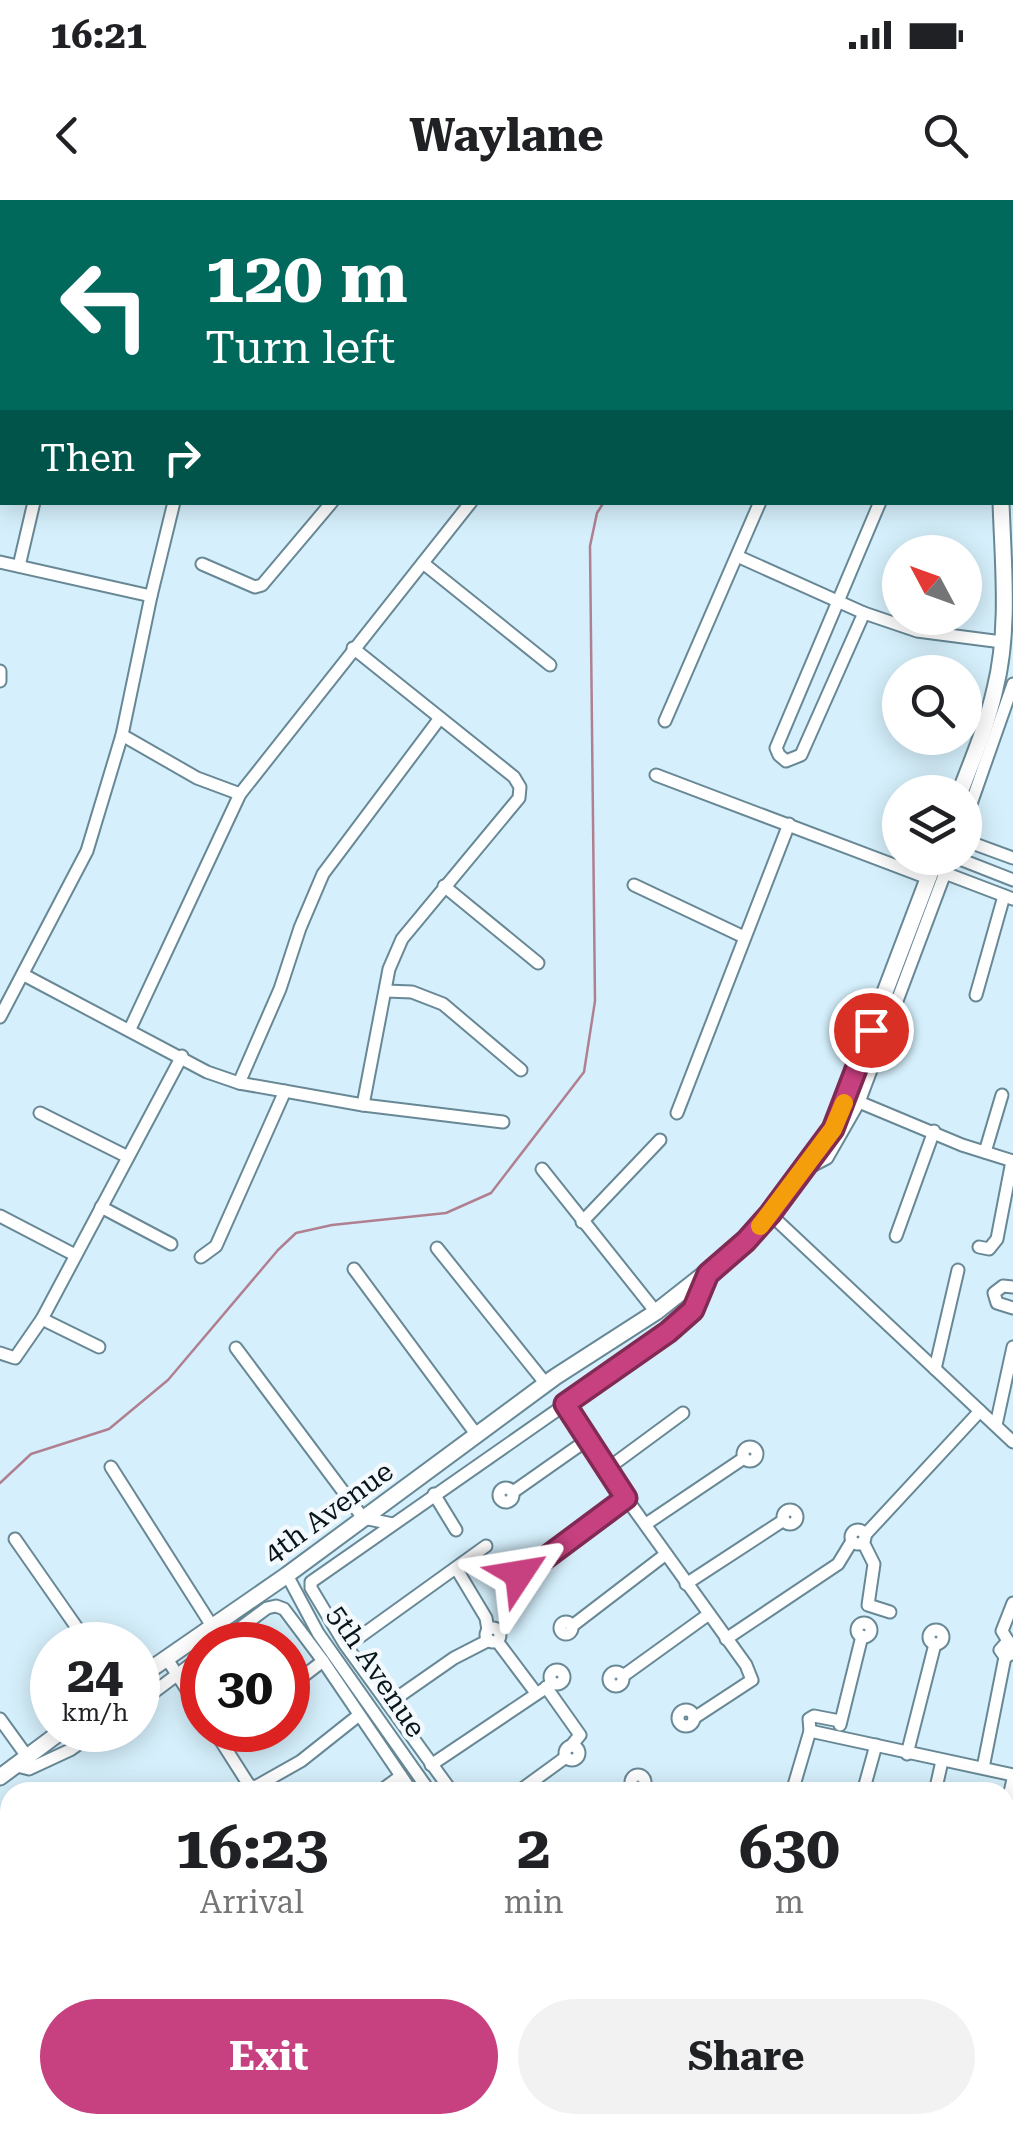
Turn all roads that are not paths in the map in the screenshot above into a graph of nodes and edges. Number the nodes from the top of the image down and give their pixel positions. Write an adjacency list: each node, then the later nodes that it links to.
1 (33, 505): 12 (street)
2 (173, 505): 13 (street)
3 (330, 505): 11 (street)
4 (468, 505): 10 (street)
5 (759, 505): 8 (street)
6 (879, 505): 14 (street)
7 (1001, 505): 16 (main road)
8 (738, 556): 14 (street); 24 (street)
9 (0, 562): 12 (street)
10 (423, 563): 18 (street); 19 (street)
11 (202, 564)
12 (19, 566): 13 (street)
13 (151, 596): 25 (street)
14 (840, 601): 15 (street); 15 (street)
15 (864, 612): 17 (street)
16 (1008, 626): 17 (main road)
17 (1002, 642): 27 (main road)
18 (353, 648): 23 (street); 29 (street)
19 (550, 665)
20 (0, 670): 21 (street)
21 (0, 682)
22 (1013, 684): 28 (street)
23 (440, 718): 40 (street); 51 (street)
24 (665, 721)
25 (122, 734): 29 (street); 44 (street)
26 (656, 775): 30 (street)
27 (966, 775)
28 (981, 775)
29 (240, 794): 48 (street)
30 (789, 824): 32 (street); 42 (street)
31 (982, 847): 33 (street)
32 (882, 853)
33 (1013, 858)
34 (982, 866): 38 (street)
35 (933, 875): 54 (street)
36 (933, 875): 65 (main road, 4th Avenue)
37 (949, 875): 41 (street)
38 (1010, 876)
39 (634, 885): 42 (street)
40 (444, 886): 43 (street); 45 (street)
41 (1009, 897): 46 (street)
42 (744, 937): 57 (street)
43 (538, 963)
44 (24, 975): 47 (street); 48 (street)
45 (386, 991): 50 (street); 55 (street)
46 (976, 995)
47 (0, 1017)
48 (130, 1029): 49 (street)
49 (182, 1056): 51 (street); 62 (street)
50 (521, 1070)
51 (239, 1083): 52 (street)
52 (286, 1091): 55 (street); 75 (street)
53 (1002, 1095): 61 (street)
54 (859, 1102): 59 (street); 65 (street)
55 (364, 1105): 58 (street)
56 (40, 1113): 62 (street)
57 (677, 1114)
58 (503, 1122)
59 (934, 1130): 61 (street); 70 (street)
60 (660, 1140): 69 (street)
61 (985, 1152): 63 (street)
62 (128, 1157): 66 (street)
63 (1013, 1161): 72 (street)
64 (542, 1169): 69 (street)
65 (802, 1171): 67 (main road, 4th Avenue)
66 (101, 1207): 71 (street); 74 (street)
67 (770, 1214): 78 (main road, 4th Avenue); 87 (street)
68 (0, 1216): 74 (street)
69 (582, 1222): 81 (street)
70 (896, 1236)
71 (171, 1244)
72 (978, 1247)
73 (437, 1248): 88 (street)
74 (75, 1255): 82 (street)
75 (201, 1257)
76 (354, 1269): 93 (street)
77 (958, 1270): 87 (street)
78 (708, 1274): 81 (main road, 4th Avenue); 89 (street)
79 (1013, 1286): 80 (street)
80 (1013, 1308)
81 (656, 1312): 88 (main road, 4th Avenue)
82 (42, 1319): 83 (street); 86 (street)
83 (99, 1347)
84 (1013, 1347): 92 (street)
85 (236, 1348): 102 (street)
86 (0, 1352)
87 (935, 1369): 90 (street)
88 (546, 1384): 93 (main road, 4th Avenue)
89 (565, 1404): 94 (street); 100 (street)
90 (980, 1411): 92 (street); 108 (street)
91 (684, 1413): 98 (street)
92 (996, 1425): 95 (street)
93 (476, 1434): 102 (main road, 4th Avenue)
94 (588, 1440): 98 (street); 99 (street)
95 (1013, 1442)
96 (744, 1458): 105 (street)
97 (111, 1467): 120 (street)
98 (606, 1469): 101 (street)
99 (513, 1492)
100 (434, 1494): 104 (street); 106 (street)
101 (626, 1498): 105 (street); 112 (street)
102 (363, 1518): 104 (street); 113 (main road, 4th Avenue)
103 (784, 1520): 114 (street)
104 (392, 1524): 131 (street)
105 (646, 1524): 110 (street)
106 (456, 1530)
107 (14, 1539): 119 (street)
108 (860, 1539): 116 (street); 129 (street)
109 (486, 1546): 111 (street)
110 (666, 1554): 114 (street); 125 (street)
111 (456, 1568): 128 (street); 131 (street)
112 (532, 1568)
113 (286, 1575): 117 (main road, 4th Avenue); 126 (street, 5th Avenue)
114 (686, 1584): 118 (street)
115 (1013, 1602): 134 (street)
116 (890, 1612)
117 (230, 1614): 121 (main road, 4th Avenue); 122 (street)
118 (708, 1614): 129 (street); 142 (street)
119 (73, 1622)
120 (209, 1622)
121 (218, 1622)
122 (229, 1622)
123 (246, 1622): 124 (street)
124 (293, 1622)
125 (572, 1626)
126 (318, 1633): 131 (street); 137 (street, 5th Avenue)
127 (862, 1636): 151 (street)
128 (492, 1637): 144 (street); 147 (street)
129 (726, 1640): 149 (street)
130 (310, 1644): 138 (street)
131 (346, 1644): 147 (street)
132 (935, 1644): 158 (street)
133 (180, 1650): 135 (main road, 4th Avenue)
134 (1010, 1650): 162 (street)
135 (174, 1654): 136 (street); 139 (main road, 4th Avenue); 141 (street)
136 (180, 1658)
137 (338, 1658): 146 (street); 170 (street, 5th Avenue)
138 (323, 1661): 140 (street); 146 (street)
139 (160, 1663)
140 (310, 1671)
141 (178, 1676): 143 (street); 145 (street)
142 (623, 1676)
143 (180, 1679)
144 (545, 1687): 161 (street); 172 (street)
145 (160, 1689)
146 (344, 1692): 148 (street)
147 (388, 1704): 161 (street)
148 (359, 1715): 163 (street); 167 (street)
149 (694, 1718)
150 (0, 1719): 159 (street)
151 (840, 1722): 152 (street); 153 (street)
152 (810, 1731): 153 (street); 173 (street)
153 (840, 1738): 154 (street)
154 (876, 1745): 158 (street); 174 (street)
155 (31, 1752): 159 (main road)
156 (66, 1752): 159 (street)
157 (231, 1752): 166 (street)
158 (908, 1754): 160 (street)
159 (20, 1760): 164 (main road)
160 (942, 1761): 162 (street); 175 (street)
161 (431, 1765): 171 (street)
162 (983, 1768): 165 (street)
163 (401, 1776): 168 (street); 169 (street)
164 (0, 1777)
165 (1013, 1777)
166 (247, 1782)
167 (263, 1782)
168 (393, 1782)
169 (405, 1782)
170 (423, 1782)
171 (444, 1782)
172 (530, 1782)
173 (795, 1782)
174 (866, 1782)
175 (937, 1782)

